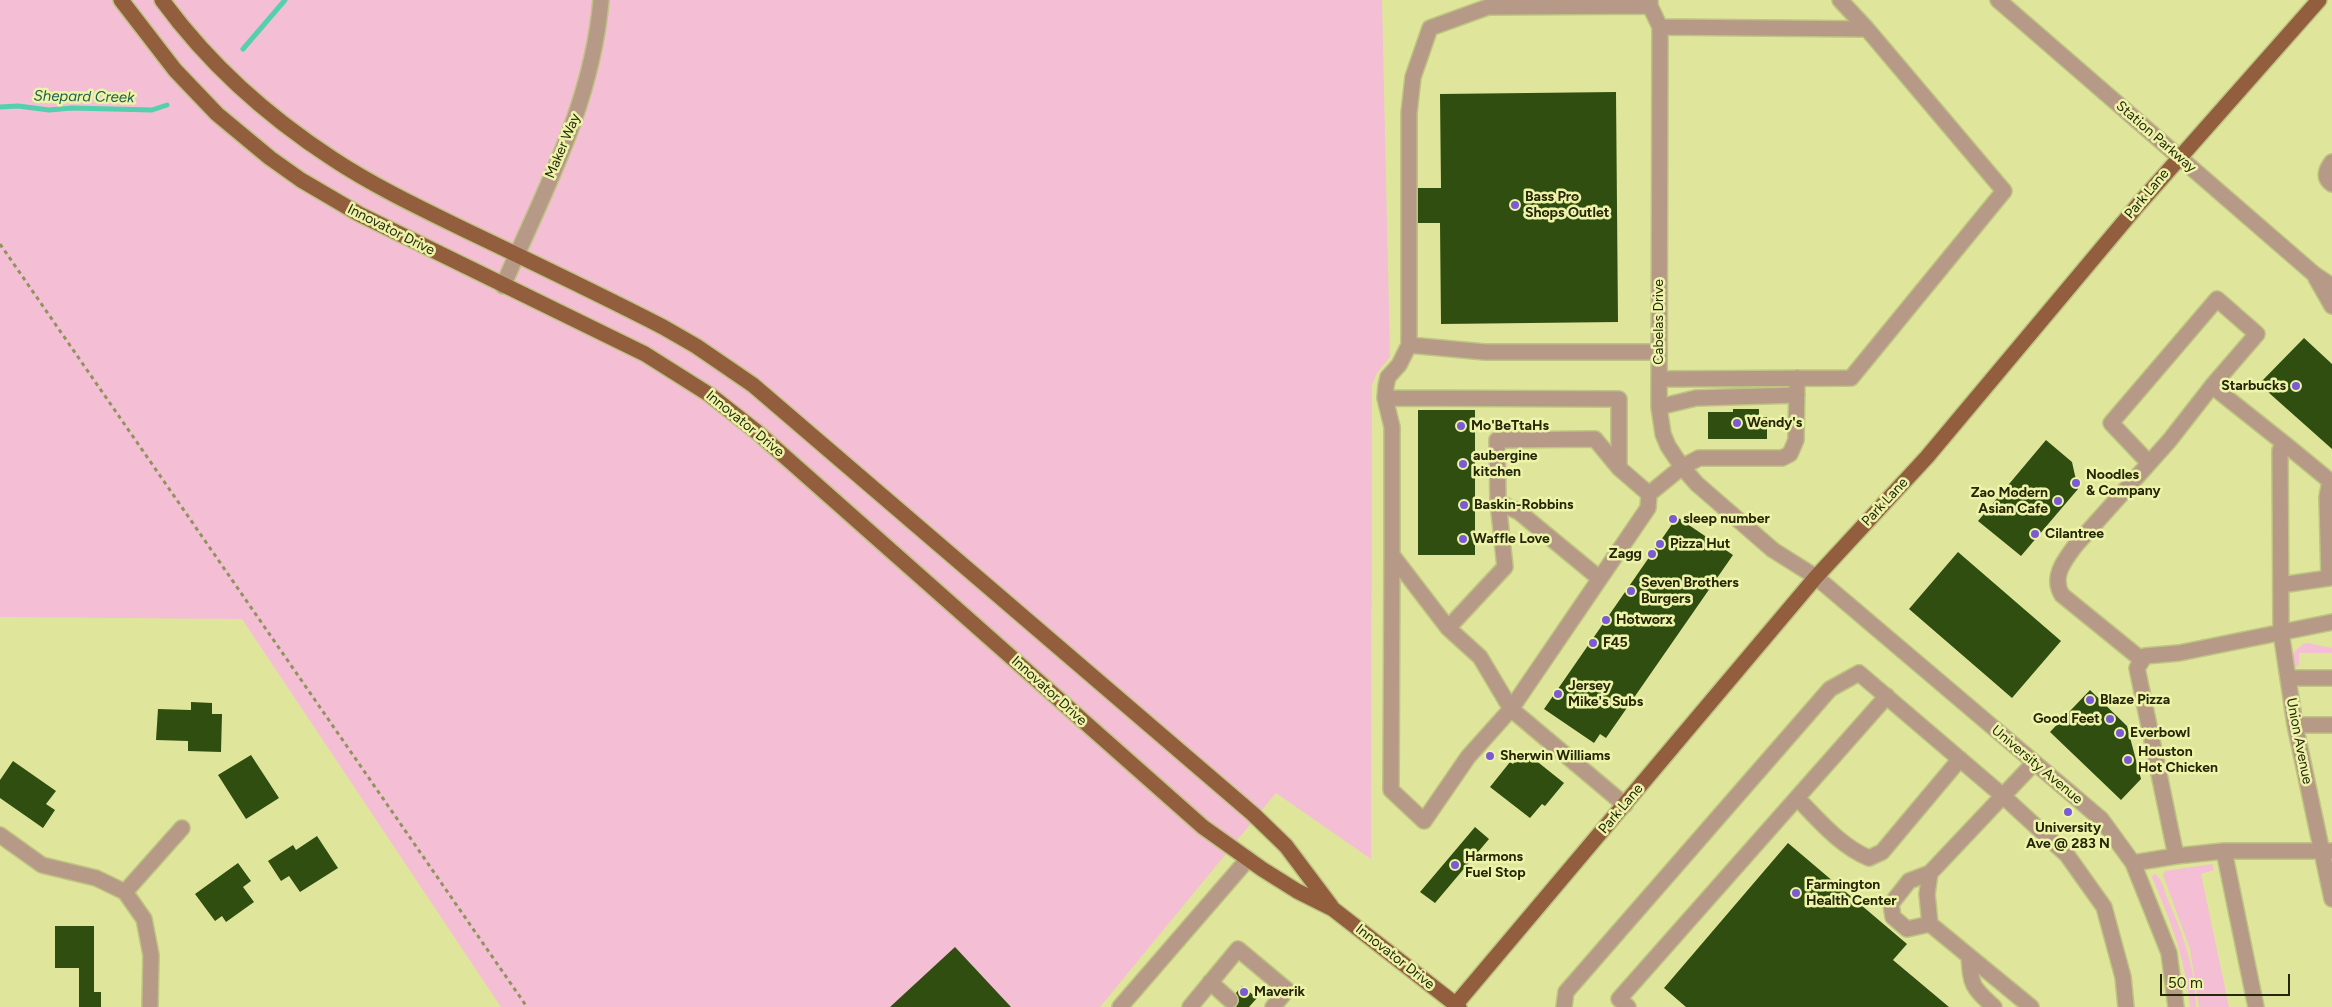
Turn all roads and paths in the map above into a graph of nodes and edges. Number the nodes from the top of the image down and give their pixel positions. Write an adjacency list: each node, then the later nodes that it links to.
1 (121, 0): 16 (main road, Innovator Drive)
2 (162, 0): 14 (main road, Innovator Drive)
3 (601, 0): 14 (street, Maker Way)
4 (1840, 0): 9 (street)
5 (1998, 0): 10 (street, Station Parkway)
6 (2319, 0): 10 (main road, Park Lane)
7 (1650, 3): 8 (street, Cabelas Drive); 19 (street)
8 (1660, 27): 9 (street); 20 (street, Cabelas Drive)
9 (1867, 29): 21 (street)
10 (2179, 157): 15 (street, Station Parkway); 35 (main road, Park Lane)
11 (2332, 162): 12 (street)
12 (2332, 184)
13 (0, 244): 72 (path)
14 (516, 255): 16 (street, Maker Way); 64 (main road, Innovator Drive)
15 (2314, 274): 17 (street, Station Parkway); 18 (street, Station Parkway)
16 (503, 286): 59 (main road, Innovator Drive)
17 (2332, 286)
18 (2332, 306)
19 (1409, 345): 20 (street); 25 (street)
20 (1659, 352): 22 (street, Cabelas Drive)
21 (1797, 378): 22 (street); 24 (street)
22 (1659, 379): 26 (street, Cabelas Drive)
23 (2212, 386): 27 (street); 28 (street); 28 (street)
24 (1797, 395): 26 (street); 29 (street)
25 (1385, 398): 30 (street); 34 (street)
26 (1659, 407): 29 (street, Cabelas Drive)
27 (2285, 444): 31 (street); 38 (street, Union Avenue)
28 (2149, 463): 42 (street)
29 (1682, 467): 32 (street); 35 (street, Cabelas Drive)
30 (1619, 468): 32 (street); 33 (street)
31 (2331, 482): 37 (street)
32 (1649, 494): 36 (street)
33 (1498, 502): 36 (street); 40 (street)
34 (1392, 555): 40 (street); 46 (street)
35 (1816, 577): 50 (street, University Avenue); 53 (main road, Park Lane)
36 (1599, 578): 46 (street)
37 (2330, 578): 38 (street)
38 (2280, 585): 41 (street, Union Avenue)
39 (2332, 622): 41 (street)
40 (1448, 628): 46 (street)
41 (2281, 632): 42 (street); 43 (street, Union Avenue)
42 (2142, 660): 58 (street)
43 (2288, 678): 44 (street); 47 (street, Union Avenue)
44 (2332, 678)
45 (1887, 696): 49 (street); 52 (street); 75 (street)
46 (1511, 708): 53 (street)
47 (2295, 725): 48 (street); 57 (street, Union Avenue)
48 (2332, 725)
49 (1960, 759): 51 (street); 52 (street)
50 (2034, 763): 51 (street); 60 (street, University Avenue)
51 (2003, 796): 61 (street); 79 (street)
52 (1797, 798): 76 (street)
53 (1625, 805): 70 (main road, Park Lane)
54 (182, 828): 62 (street)
55 (0, 836): 62 (street)
56 (2224, 851): 57 (street); 58 (street); 81 (street)
57 (2327, 852): 63 (street, Union Avenue)
58 (2176, 856): 60 (street)
59 (1248, 859): 64 (main road, Innovator Drive); 73 (street)
60 (2133, 863): 80 (street, University Avenue)
61 (1930, 873): 65 (street); 65 (street)
62 (125, 892): 71 (street)
63 (2332, 899)
64 (1333, 909): 70 (main road, Innovator Drive)
65 (1930, 924): 66 (street)
66 (1969, 956): 77 (street); 78 (street)
67 (1210, 982): 68 (street); 69 (street); 74 (street)
68 (1230, 1000)
69 (1194, 1006)
70 (1456, 1006)
71 (150, 1007)
72 (527, 1007)
73 (1120, 1007)
74 (1273, 1007)
75 (1564, 1007)
76 (1628, 1007)
77 (1994, 1007)
78 (2031, 1007)
79 (2126, 1007)
80 (2176, 1007)
81 (2256, 1007)

